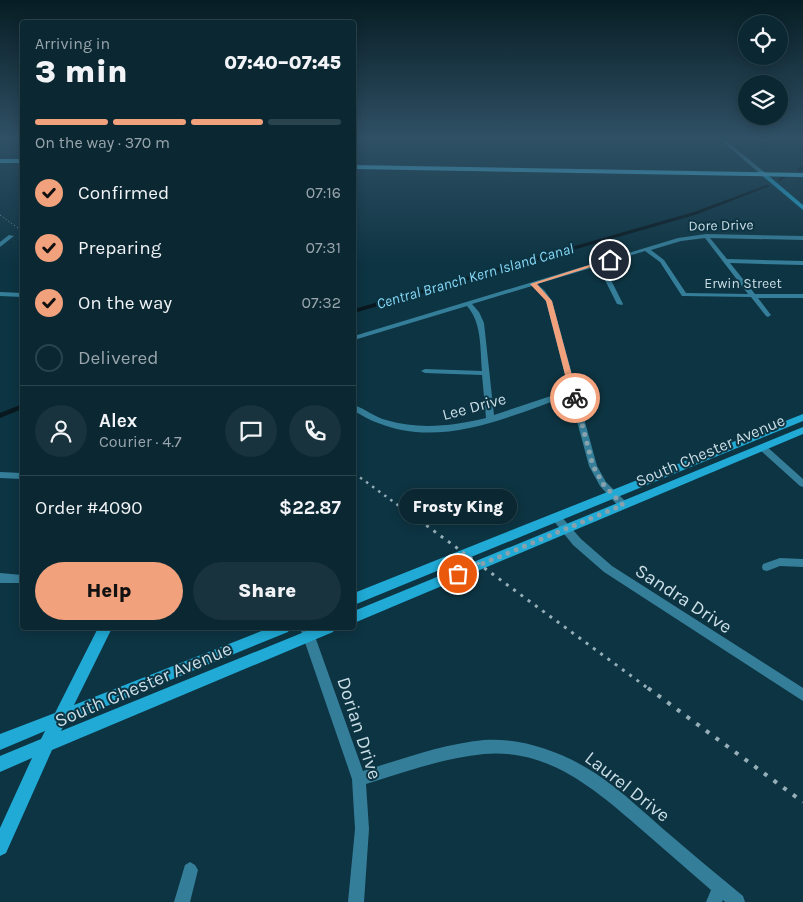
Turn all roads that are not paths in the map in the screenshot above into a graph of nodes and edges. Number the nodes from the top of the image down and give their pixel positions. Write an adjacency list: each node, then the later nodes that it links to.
1 (771, 181): 2 (main road)
2 (803, 208)
3 (11, 236): 6 (street)
4 (706, 236): 5 (street, Dore Drive); 7 (street, Dore Drive); 8 (street)
5 (803, 238)
6 (0, 245)
7 (646, 250): 10 (street, Dore Drive); 14 (street, Erwin Street)
8 (725, 261): 9 (street); 14 (street)
9 (803, 263)
10 (592, 266): 11 (street, Dore Drive); 17 (street)
11 (533, 284): 16 (street, Dore Drive); 22 (street)
12 (0, 294): 13 (street)
13 (20, 295)
14 (753, 296): 15 (street, Erwin Street); 18 (street)
15 (803, 296)
16 (468, 303): 19 (street, Dore Drive); 21 (street)
17 (620, 304)
18 (768, 316)
19 (356, 337)
20 (425, 371): 21 (street)
21 (486, 372): 25 (street)
22 (573, 391): 25 (street, Lee Drive); 31 (street)
23 (356, 409): 25 (street, Lee Drive)
24 (803, 417): 31 (main road, South Chester Avenue)
25 (490, 418)
26 (803, 430): 27 (main road, South Chester Avenue)
27 (762, 447): 30 (street); 32 (main road, South Chester Avenue)
28 (0, 475): 29 (street)
29 (20, 476)
30 (803, 484)
31 (612, 494): 32 (street); 33 (main road, South Chester Avenue)
32 (623, 505): 34 (main road, South Chester Avenue)
33 (556, 517): 34 (street, Sandra Drive); 39 (main road, South Chester Avenue)
34 (566, 528): 40 (main road, South Chester Avenue); 44 (street, Sandra Drive)
35 (803, 562): 36 (street)
36 (767, 567)
37 (0, 578): 38 (street)
38 (20, 579)
39 (356, 598)
40 (356, 616)
41 (104, 630): 45 (main road)
42 (278, 630): 45 (main road, South Chester Avenue)
43 (307, 632): 47 (main road, South Chester Avenue); 49 (street, Dorian Drive)
44 (803, 695)
45 (60, 718): 46 (main road, South Chester Avenue); 47 (main road)
46 (0, 742)
47 (46, 746): 48 (main road, South Chester Avenue); 50 (main road)
48 (0, 764)
49 (359, 779): 52 (street, Laurel Drive); 54 (street, Dorian Drive)
50 (0, 847)
51 (190, 870): 53 (street)
52 (717, 895): 55 (street, Laurel Drive)
53 (182, 902)
54 (356, 902)
55 (737, 902)

